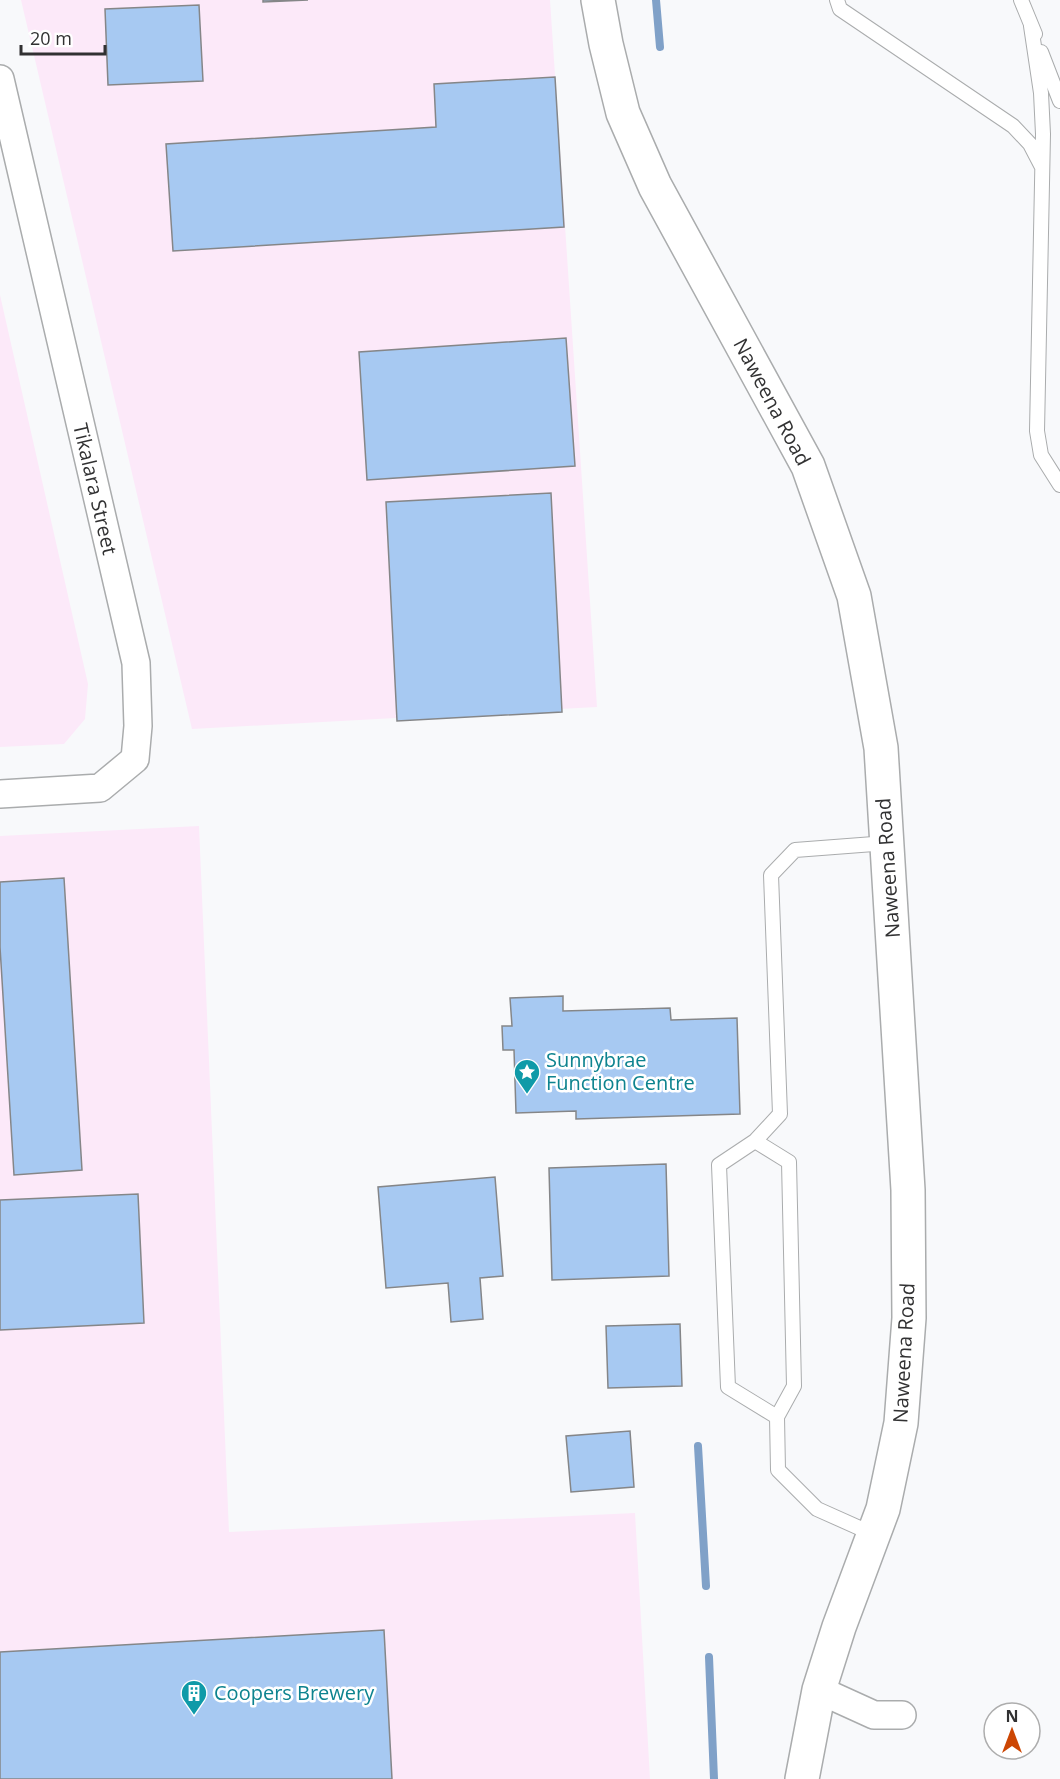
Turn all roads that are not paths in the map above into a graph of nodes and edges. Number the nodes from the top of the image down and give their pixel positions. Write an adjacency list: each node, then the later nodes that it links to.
1 (598, 0): 10 (street, Naweena Road)
2 (837, 0): 7 (lane)
3 (1021, 0): 4 (lane)
4 (1031, 26): 6 (lane); 7 (lane)
5 (0, 79): 9 (street, Tikalara Street)
6 (1060, 101)
7 (1043, 169): 8 (lane)
8 (1060, 485)
9 (0, 794)
10 (887, 843): 11 (lane); 13 (street, Naweena Road)
11 (755, 1141): 12 (lane); 12 (lane)
12 (777, 1417): 13 (lane)
13 (873, 1534): 14 (street, Naweena Road)
14 (819, 1690): 15 (street); 16 (street, Naweena Road)
15 (902, 1715)
16 (802, 1779)

